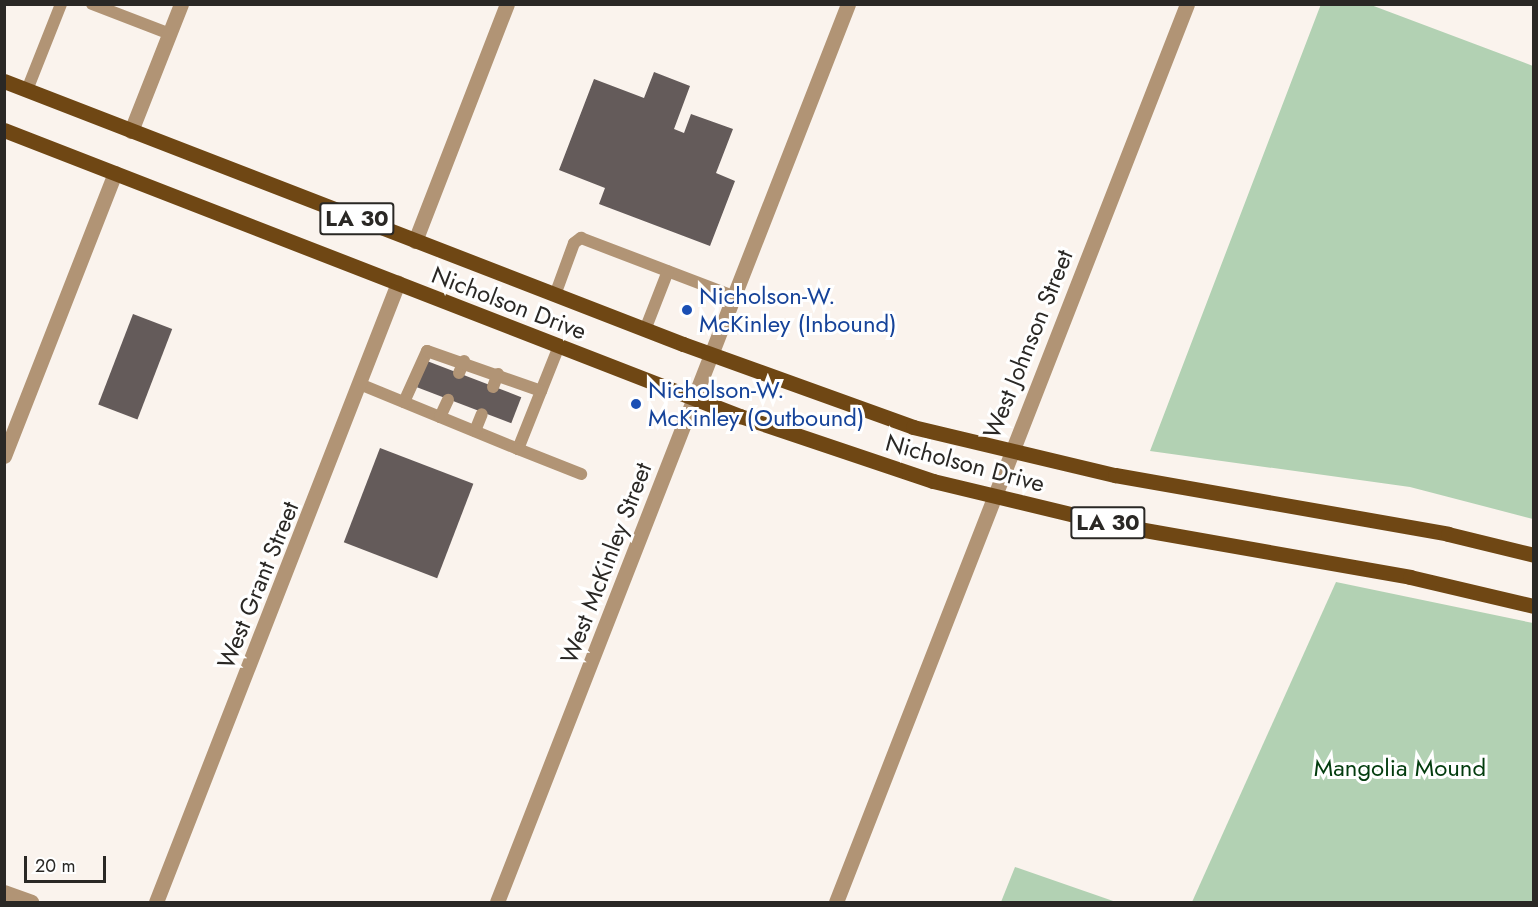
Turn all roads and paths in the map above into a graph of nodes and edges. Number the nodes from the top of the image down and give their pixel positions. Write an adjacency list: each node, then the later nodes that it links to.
1 (61, 4): 9 (lane)
2 (92, 4): 7 (lane)
3 (181, 4): 7 (street)
4 (507, 4): 15 (street)
5 (848, 4): 19 (street, West McKinley Street)
6 (1187, 4): 36 (street, West Johnson Street)
7 (170, 34): 13 (street)
8 (4, 81): 9 (main road, Nicholson Drive / LA 30)
9 (27, 90): 11 (main road, Nicholson Drive / LA 30)
10 (4, 91): 11 (main road)
11 (56, 101): 13 (main road, Nicholson Drive / LA 30)
12 (4, 130): 14 (main road, Nicholson Drive / LA 30)
13 (131, 131): 15 (main road, Nicholson Drive / LA 30)
14 (115, 173): 17 (main road, Nicholson Drive / LA 30); 37 (street)
15 (415, 241): 18 (main road, Nicholson Drive / LA 30)
16 (668, 271): 18 (lane); 19 (lane); 20 (lane)
17 (398, 283): 21 (main road, Nicholson Drive / LA 30); 26 (street, West Grant Street)
18 (555, 295): 20 (main road, Nicholson Drive / LA 30)
19 (733, 296): 22 (street, West McKinley Street)
20 (645, 330): 22 (main road, Nicholson Drive / LA 30)
21 (559, 346): 28 (lane); 29 (main road, Nicholson Drive / LA 30)
22 (711, 355): 29 (street, West McKinley Street); 36 (main road, Nicholson Drive / LA 30)
23 (464, 360): 24 (lane); 25 (lane); 31 (lane)
24 (459, 373)
25 (498, 374): 27 (lane); 28 (lane)
26 (362, 385): 31 (lane); 44 (street, West Grant Street)
27 (493, 387)
28 (541, 391): 35 (lane)
29 (694, 399): 39 (main road, Nicholson Drive / LA 30); 45 (street, West McKinley Street)
30 (448, 400): 33 (lane)
31 (404, 402): 33 (lane)
32 (482, 414): 34 (lane)
33 (440, 417): 34 (lane)
34 (475, 431): 35 (lane)
35 (518, 449): 38 (lane)
36 (1008, 452): 39 (street, West Johnson Street); 40 (main road, Nicholson Drive / LA 30)
37 (4, 456)
38 (581, 474)
39 (991, 494): 41 (main road, Nicholson Drive / LA 30); 46 (street, West Johnson Street)
40 (1533, 555)
41 (1533, 606)
42 (4, 892): 43 (street)
43 (31, 903)
44 (156, 903)
45 (496, 903)
46 (836, 903)

